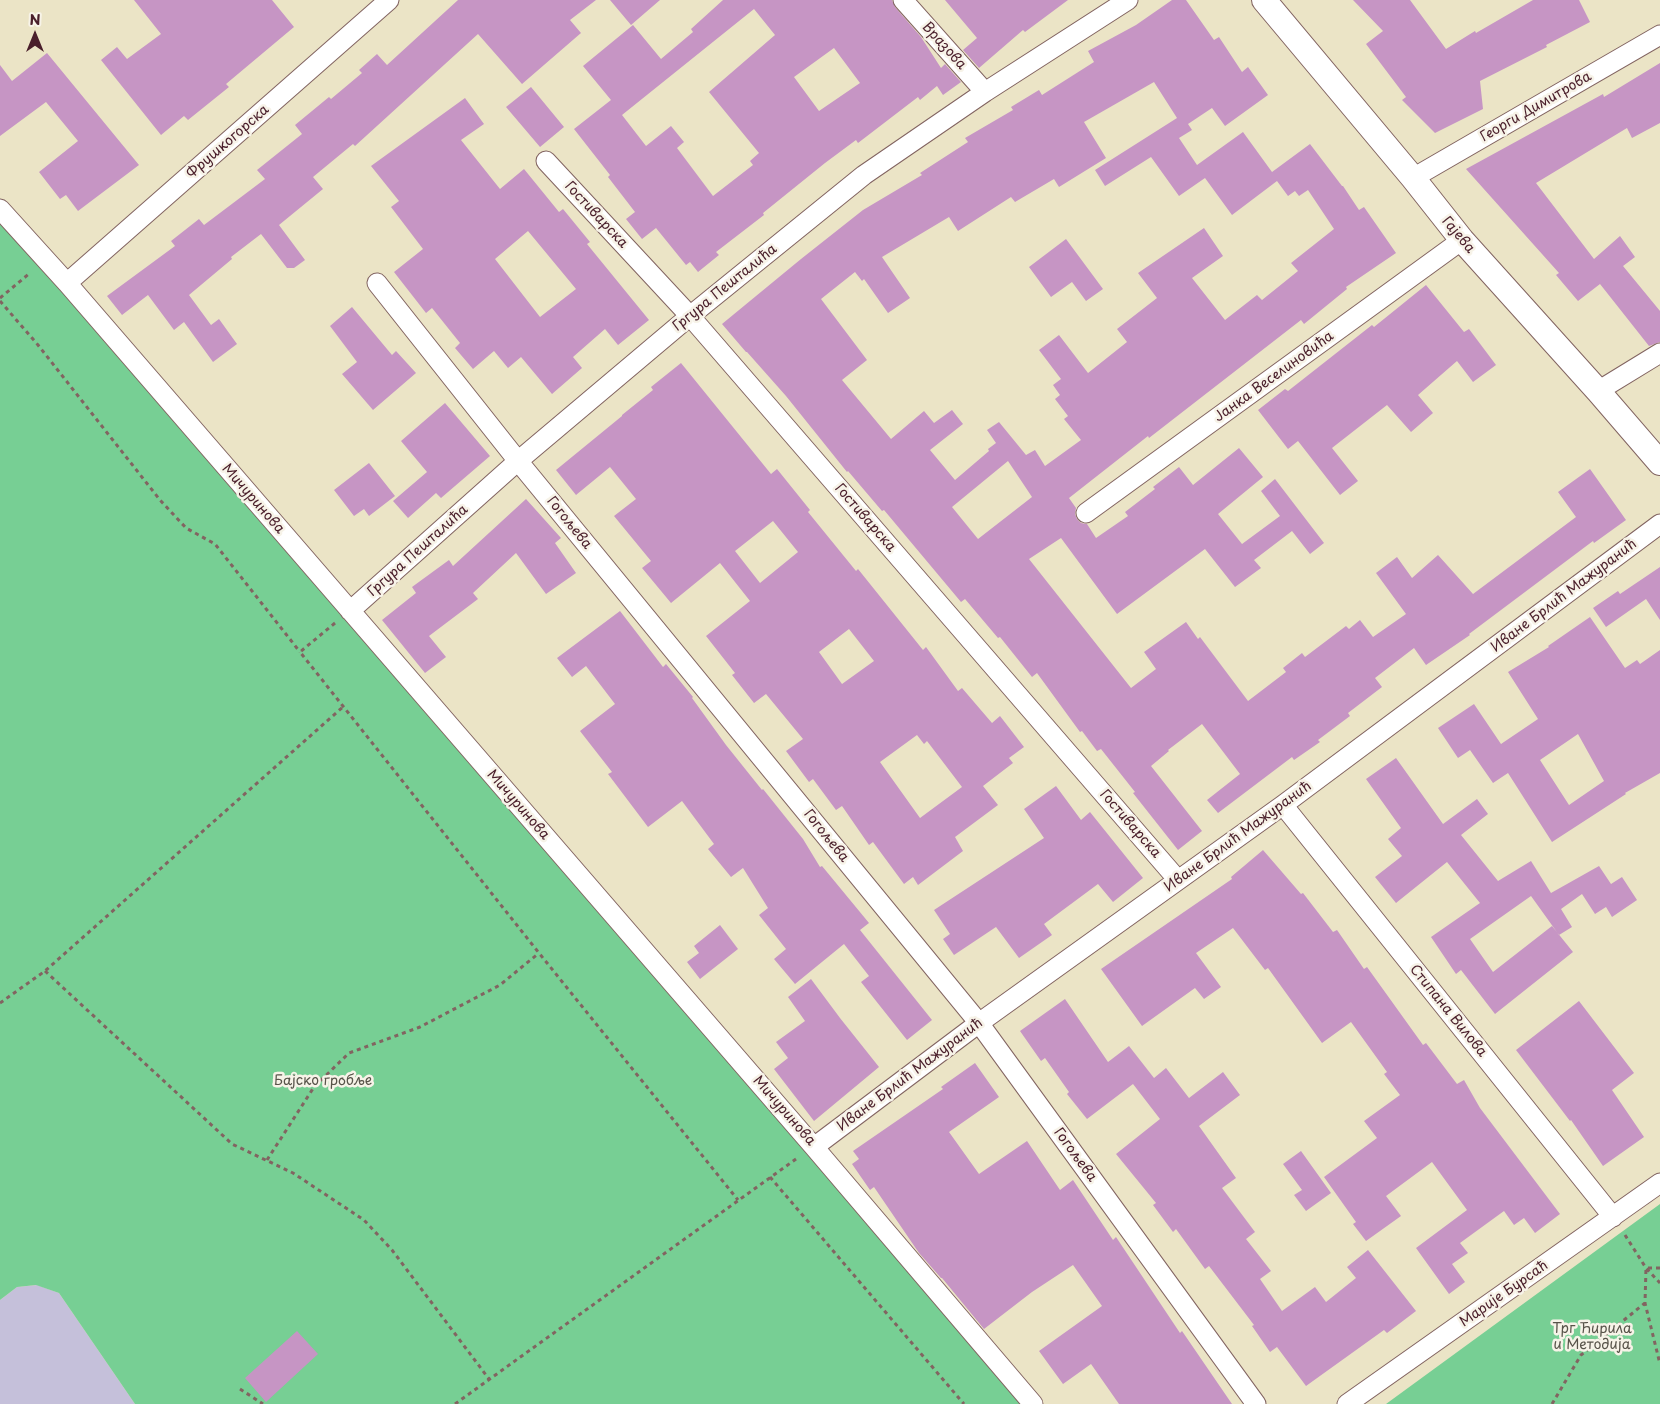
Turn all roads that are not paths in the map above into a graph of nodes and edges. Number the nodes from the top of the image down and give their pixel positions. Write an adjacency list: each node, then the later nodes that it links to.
1 (389, 0): 11 (street, Фрушкогорска)
2 (903, 0): 6 (street, Вразова)
3 (1128, 0): 6 (street, Гргура Пешталића)
4 (1264, 0): 8 (street, Гајева)
5 (1660, 35): 8 (street, Георги Димитрова)
6 (985, 92): 13 (street, Гргура Пешталића)
7 (546, 161): 13 (street, Гостиварска)
8 (1413, 178): 10 (street, Гајева)
9 (0, 209): 11 (street, Мичуринова)
10 (1462, 240): 15 (street, Гајева); 18 (street, Јанка Веселиновића)
11 (67, 283): 20 (street, Мичуринова)
12 (377, 283): 16 (street, Гогољева)
13 (690, 316): 16 (street, Гргура Пешталића); 22 (street, Гостиварска)
14 (1660, 353): 15 (street)
15 (1598, 392): 17 (street, Гајева)
16 (518, 461): 20 (street, Гргура Пешталића); 23 (street, Гогољева)
17 (1660, 464)
18 (1086, 513)
19 (1660, 524): 21 (street, Иване Брлић Мажуранић)
20 (350, 611): 24 (street, Мичуринова)
21 (1283, 805): 22 (street, Иване Брлић Мажуранић); 26 (street, Стипана Вилова)
22 (1178, 880): 23 (street, Иване Брлић Мажуранић)
23 (979, 1023): 24 (street, Иване Брлић Мажуранић); 28 (street, Гогољева)
24 (814, 1147): 27 (street, Мичуринова)
25 (1660, 1183): 26 (street, Марије Бурсаћ)
26 (1613, 1217): 29 (street, Марије Бурсаћ)
27 (1033, 1404)
28 (1256, 1404)
29 (1347, 1404)

